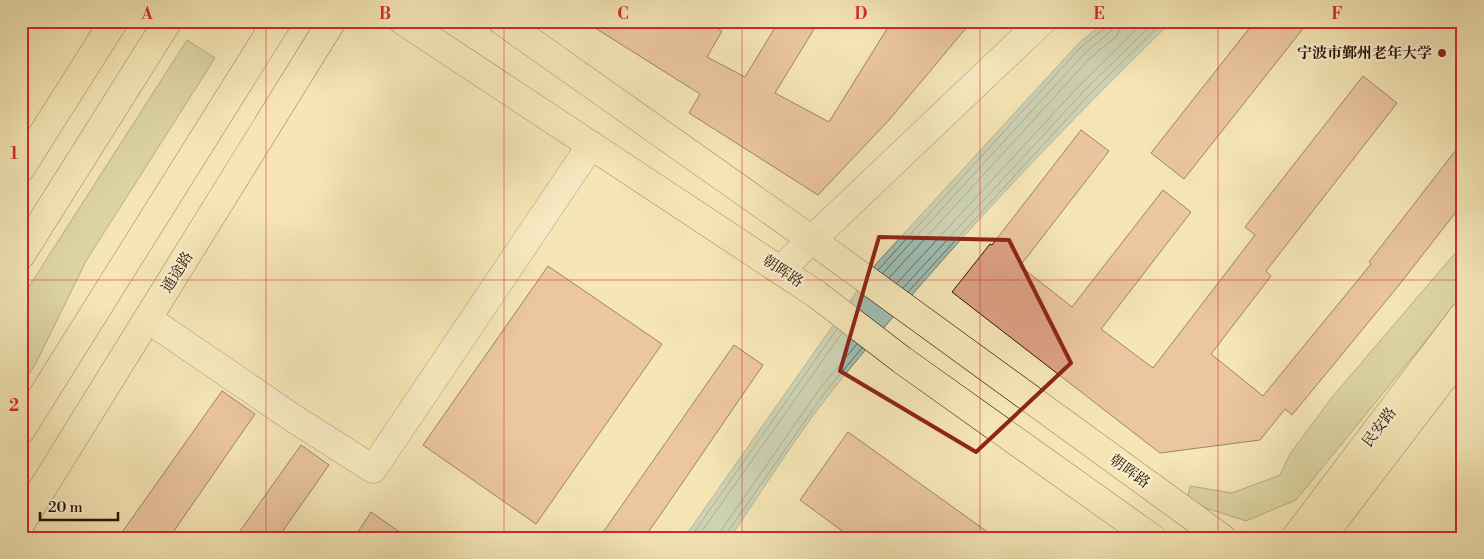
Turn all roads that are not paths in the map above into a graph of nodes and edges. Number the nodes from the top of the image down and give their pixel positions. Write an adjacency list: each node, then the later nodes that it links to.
1 (114, 21): 9 (main road)
2 (168, 21): 11 (main road)
3 (277, 21): 16 (main road)
4 (332, 21): 14 (main road, 通途路)
5 (403, 21): 8 (main road, 朝晖路)
6 (502, 21): 10 (main road, 朝晖路)
7 (1042, 21): 10 (street)
8 (591, 145): 12 (main road, 朝晖路); 14 (street)
9 (21, 168)
10 (822, 248): 12 (street); 19 (main road, 朝晖路)
11 (21, 255)
12 (780, 270): 18 (main road, 朝晖路)
13 (1463, 316): 20 (main road, 民安路)
14 (148, 318): 17 (main road, 通途路)
15 (1463, 352): 21 (main road, 民安路)
16 (21, 430)
17 (21, 523)
18 (1152, 538)
19 (1222, 538)
20 (1295, 538)
21 (1320, 538)

